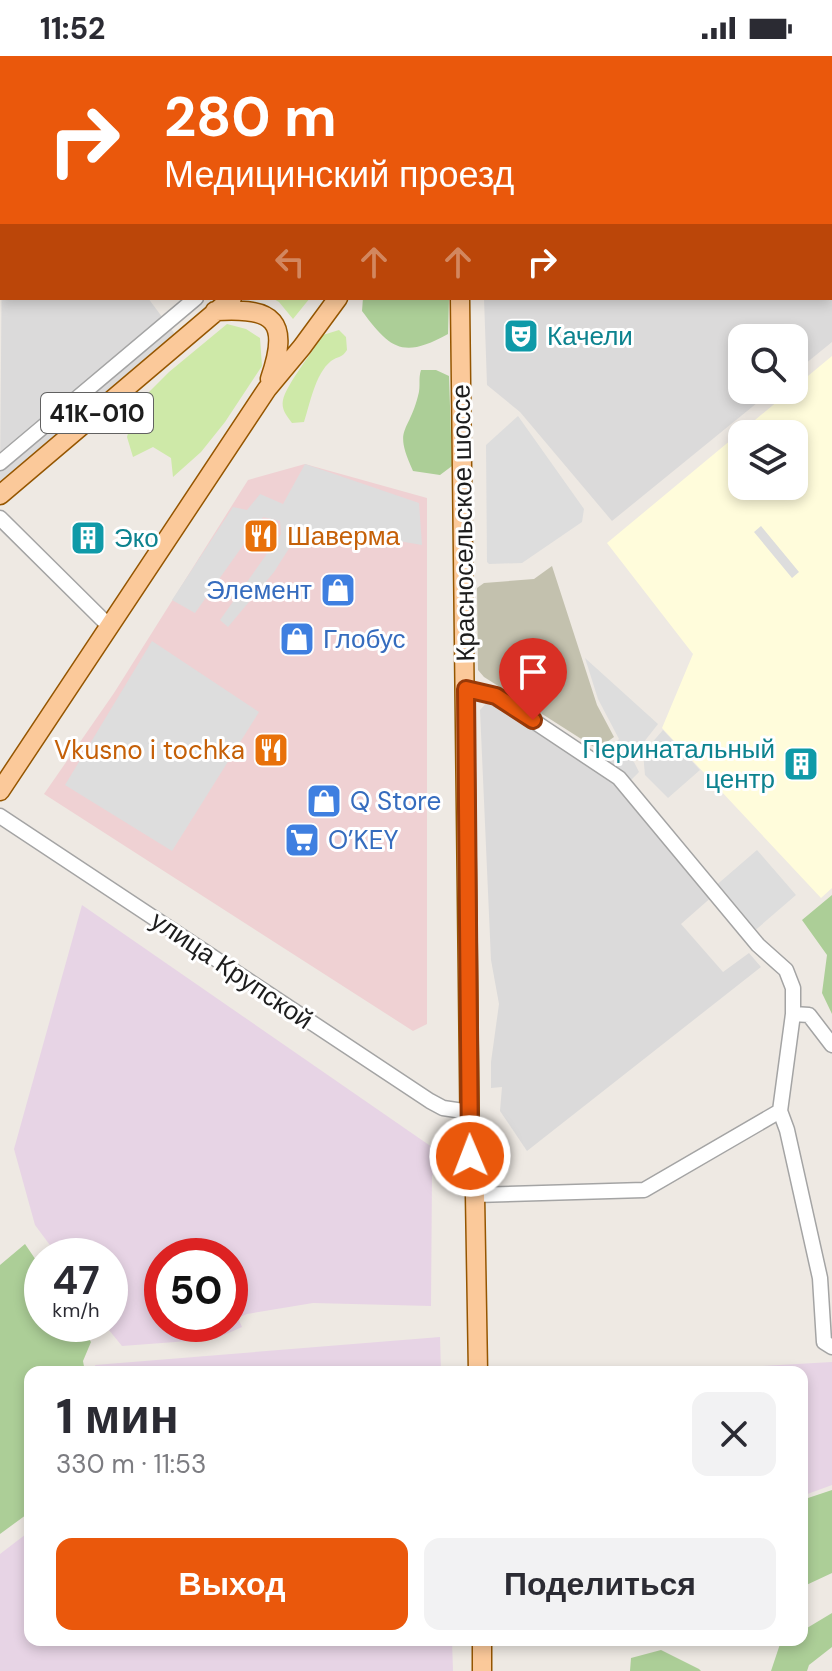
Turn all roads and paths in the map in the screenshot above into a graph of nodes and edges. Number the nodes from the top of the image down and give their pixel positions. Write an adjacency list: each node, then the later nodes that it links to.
1 (194, 300): 7 (street)
2 (229, 300): 5 (main road, 41К-010)
3 (336, 300): 6 (main road)
4 (460, 300): 11 (main road, Красносельское шоссе)
5 (215, 311): 6 (main road); 8 (main road, 41К-010)
6 (267, 389): 10 (main road)
7 (0, 463)
8 (0, 495)
9 (0, 518): 10 (street)
10 (109, 626): 12 (main road)
11 (466, 689): 14 (street); 17 (main road, Красносельское шоссе)
12 (0, 791)
13 (0, 816): 17 (street, улица Крупской)
14 (793, 1014): 15 (street); 16 (street)
15 (832, 1045)
16 (780, 1111): 18 (street); 19 (street)
17 (470, 1112): 18 (main road, Красносельское шоссе)
18 (475, 1195): 20 (main road, Красносельское шоссе)
19 (832, 1347)
20 (478, 1366)
21 (482, 1646): 22 (main road)
22 (482, 1671)

